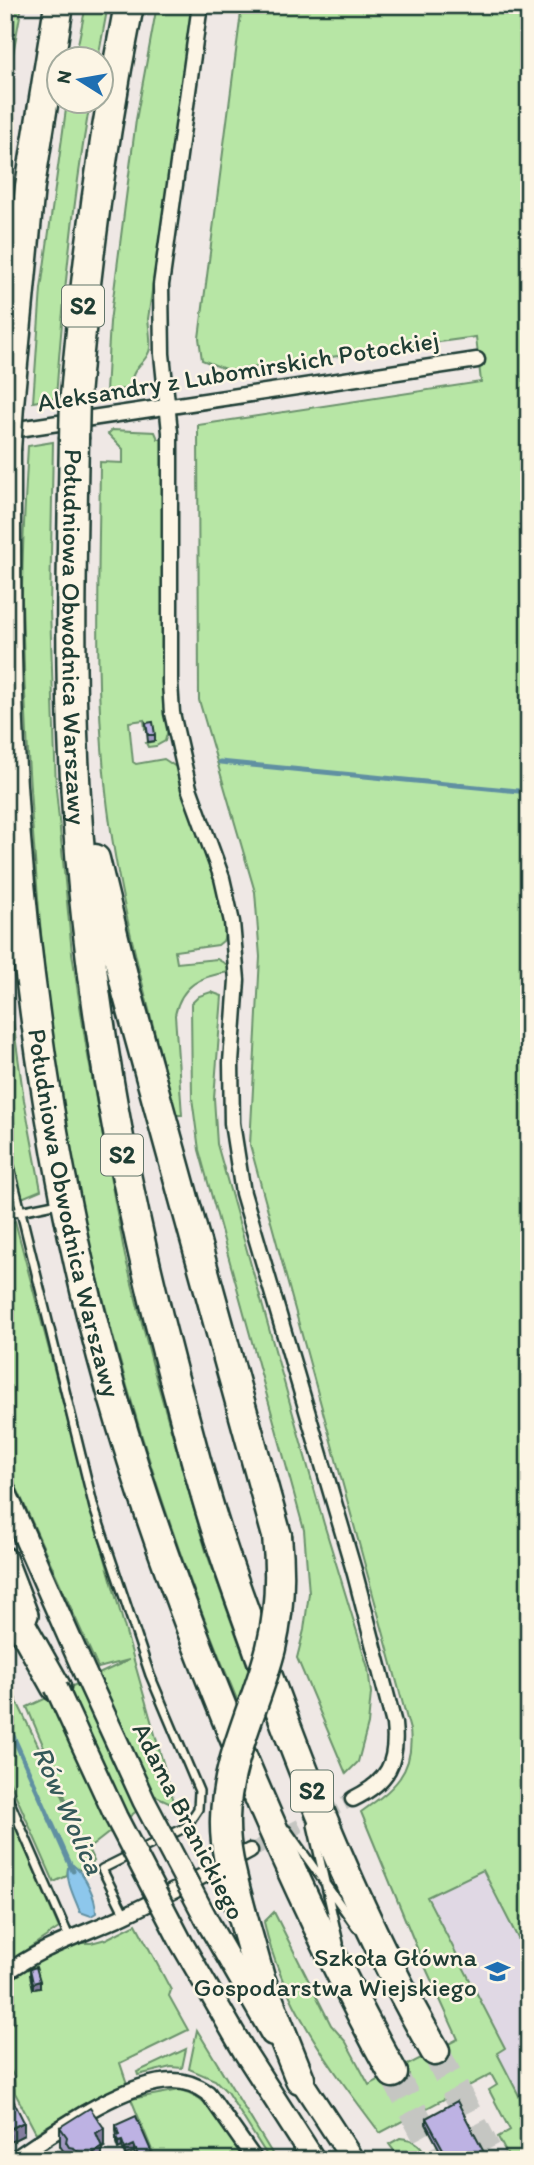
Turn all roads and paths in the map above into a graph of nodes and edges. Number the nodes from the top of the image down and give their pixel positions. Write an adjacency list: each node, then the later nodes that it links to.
1 (59, 5): 6 (highway, Południowa Obwodnica Warszawy / S2)
2 (129, 5): 8 (highway, Południowa Obwodnica Warszawy / S2, bridge)
3 (200, 5): 5 (street)
4 (477, 360): 5 (street, Aleksandry z Lubomirskich Potockiej)
5 (168, 406): 6 (street, Aleksandry z Lubomirskich Potockiej); 20 (street)
6 (7, 418): 7 (highway, Południowa Obwodnica Warszawy / S2, bridge)
7 (6, 450): 10 (highway, Południowa Obwodnica Warszawy / S2)
8 (74, 761): 17 (highway, Południowa Obwodnica Warszawy / S2); 34 (highway, bridge)
9 (10, 1167): 11 (lane)
10 (65, 1201): 11 (lane); 18 (highway, Południowa Obwodnica Warszawy / S2)
11 (21, 1210): 12 (lane); 25 (lane)
12 (5, 1214)
13 (5, 1492): 34 (main road, Adama Branickiego, bridge)
14 (5, 1558): 16 (main road)
15 (5, 1595): 16 (highway)
16 (56, 1687): 37 (main road, bridge)
17 (296, 1750): 21 (lane); 30 (highway, Południowa Obwodnica Warszawy / S2)
18 (250, 1777): 24 (lane); 31 (highway, Południowa Obwodnica Warszawy / S2)
19 (5, 1791): 26 (lane)
20 (353, 1799)
21 (307, 1803)
22 (310, 1816): 24 (lane)
23 (250, 1852): 25 (street)
24 (324, 1883): 27 (lane); 30 (lane)
25 (125, 1915): 26 (street)
26 (69, 1937): 29 (street)
27 (341, 1949)
28 (344, 1962): 31 (lane)
29 (5, 1974)
30 (397, 1982): 32 (highway, Południowa Obwodnica Warszawy / S2)
31 (354, 2002): 33 (highway, Południowa Obwodnica Warszawy / S2)
32 (435, 2051)
33 (393, 2073)
34 (300, 2079): 38 (main road, Adama Branickiego)
35 (13, 2160): 36 (street)
36 (255, 2160)
37 (314, 2160)
38 (352, 2160)

